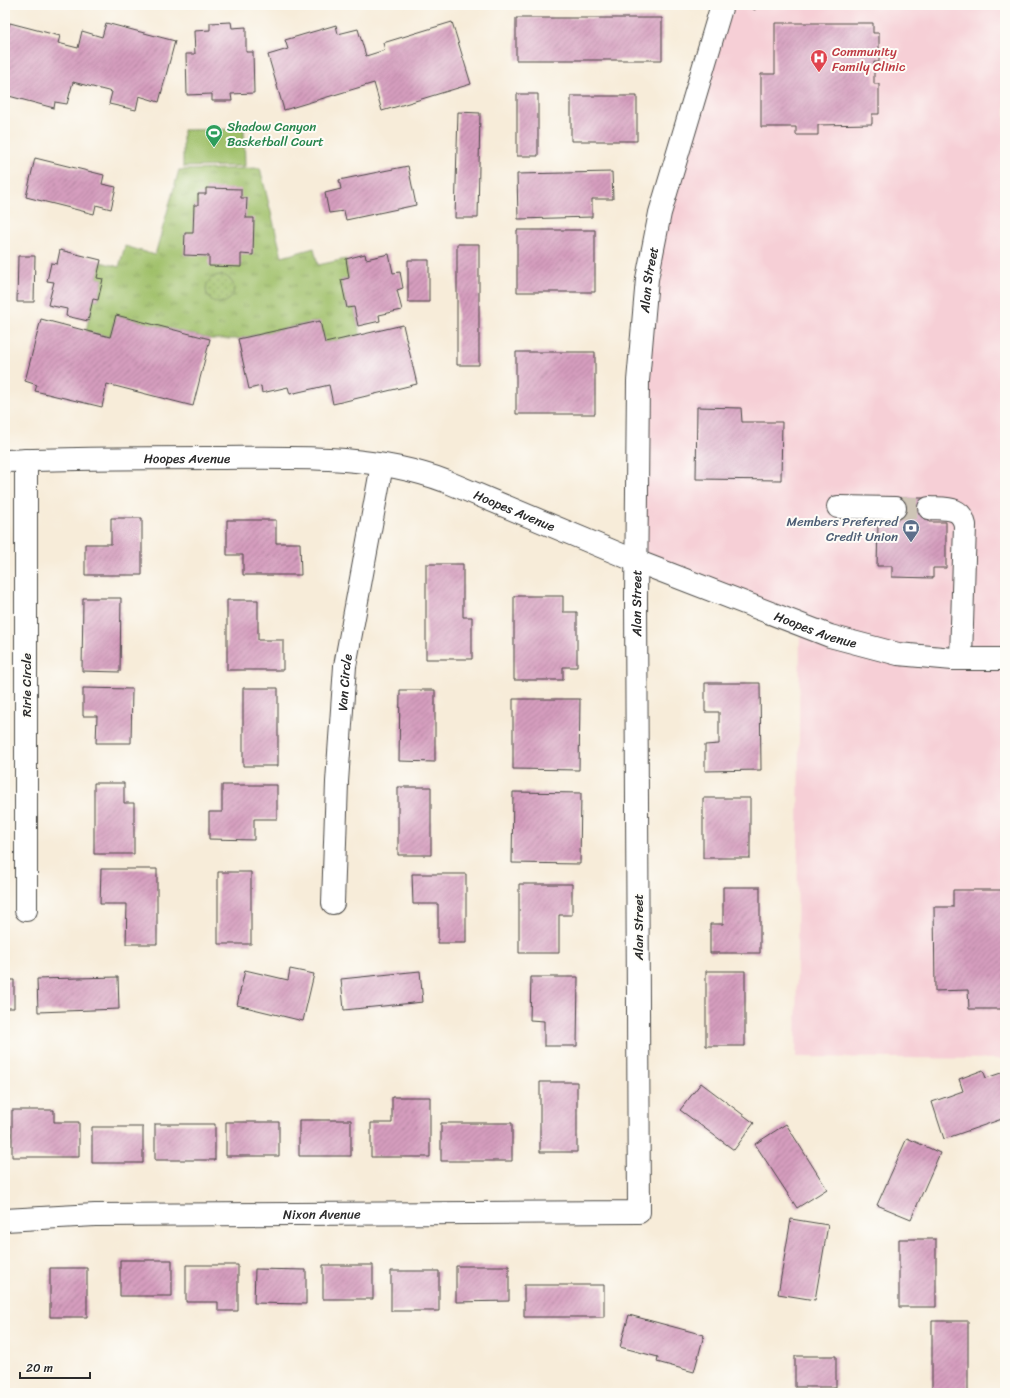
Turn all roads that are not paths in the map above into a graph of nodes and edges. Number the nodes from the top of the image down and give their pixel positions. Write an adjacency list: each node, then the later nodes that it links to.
1 (722, 5): 8 (street, Alan Street)
2 (5, 460): 3 (street, Hoopes Avenue)
3 (26, 460): 4 (street, Hoopes Avenue); 12 (street, Ririe Circle)
4 (382, 465): 8 (street, Hoopes Avenue); 11 (street, Van Circle)
5 (838, 507): 6 (street)
6 (895, 508)
7 (929, 508): 9 (street)
8 (636, 561): 9 (street, Hoopes Avenue); 13 (street, Alan Street)
9 (961, 658): 10 (street, Hoopes Avenue)
10 (1005, 660)
11 (333, 902)
12 (26, 910)
13 (639, 1212): 14 (street, Nixon Avenue)
14 (5, 1220)

